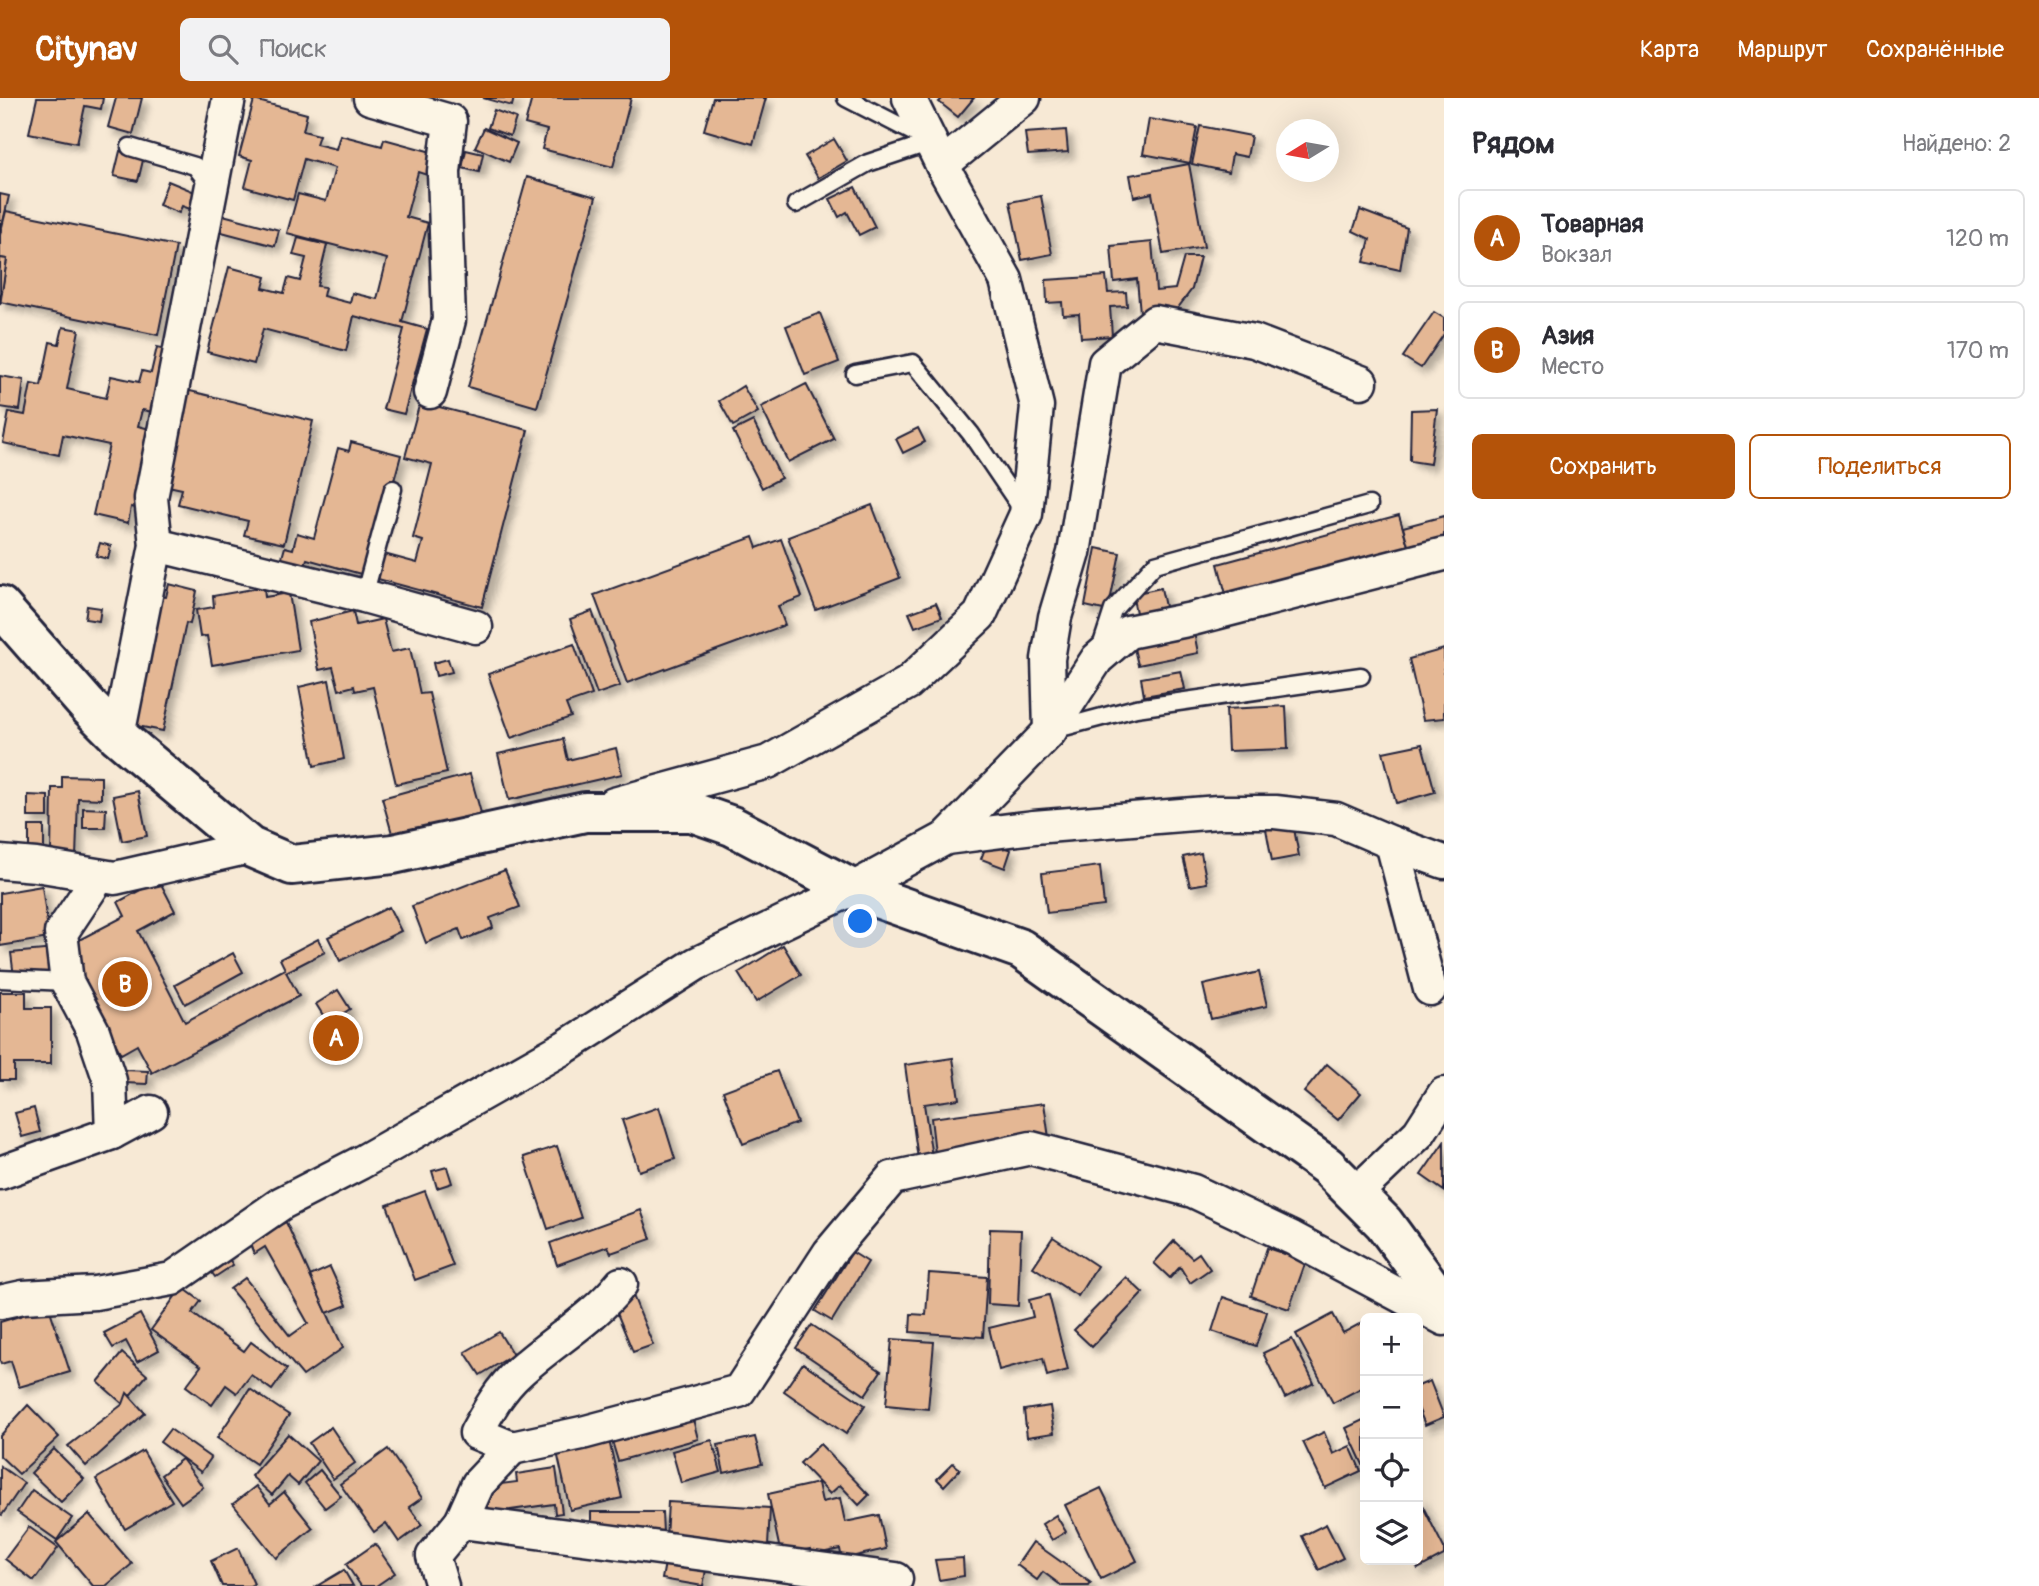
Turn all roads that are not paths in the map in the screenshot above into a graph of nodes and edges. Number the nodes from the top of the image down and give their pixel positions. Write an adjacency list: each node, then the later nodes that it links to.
1 (229, 98): 8 (street)
2 (370, 98): 12 (street)
3 (846, 98): 7 (lane)
4 (909, 98): 7 (street)
5 (1024, 98): 7 (street)
6 (130, 147): 8 (lane)
7 (937, 154): 9 (lane); 15 (street)
8 (213, 188): 16 (street)
9 (796, 204)
10 (855, 374): 15 (lane)
11 (1361, 382): 23 (street)
12 (430, 392)
13 (393, 489): 18 (lane)
14 (1369, 505): 21 (lane)
15 (1026, 514): 25 (street)
16 (156, 545): 18 (street); 24 (street)
17 (1444, 554): 21 (street)
18 (364, 596): 20 (street)
19 (0, 607): 24 (street)
20 (476, 627)
21 (1097, 659): 23 (street)
22 (1361, 676): 23 (lane)
23 (1050, 731): 26 (street)
24 (118, 737): 28 (street)
25 (585, 812): 28 (street); 32 (street)
26 (946, 838): 27 (street); 32 (street)
27 (1392, 843): 30 (street); 35 (street)
28 (250, 847): 31 (street)
29 (0, 862): 31 (street)
30 (1444, 862)
31 (99, 876): 34 (street)
32 (852, 888): 40 (street); 43 (street)
33 (0, 979): 34 (lane)
34 (67, 982): 38 (street)
35 (1430, 989)
36 (1444, 1094): 40 (street)
37 (151, 1112): 38 (street)
38 (112, 1133): 39 (street)
39 (0, 1173)
40 (1355, 1194): 42 (street)
41 (621, 1284): 45 (street)
42 (1444, 1300)
43 (0, 1302)
44 (1444, 1319): 45 (street)
45 (512, 1448): 46 (street)
46 (461, 1522): 47 (street); 48 (street)
47 (896, 1579)
48 (442, 1586)

